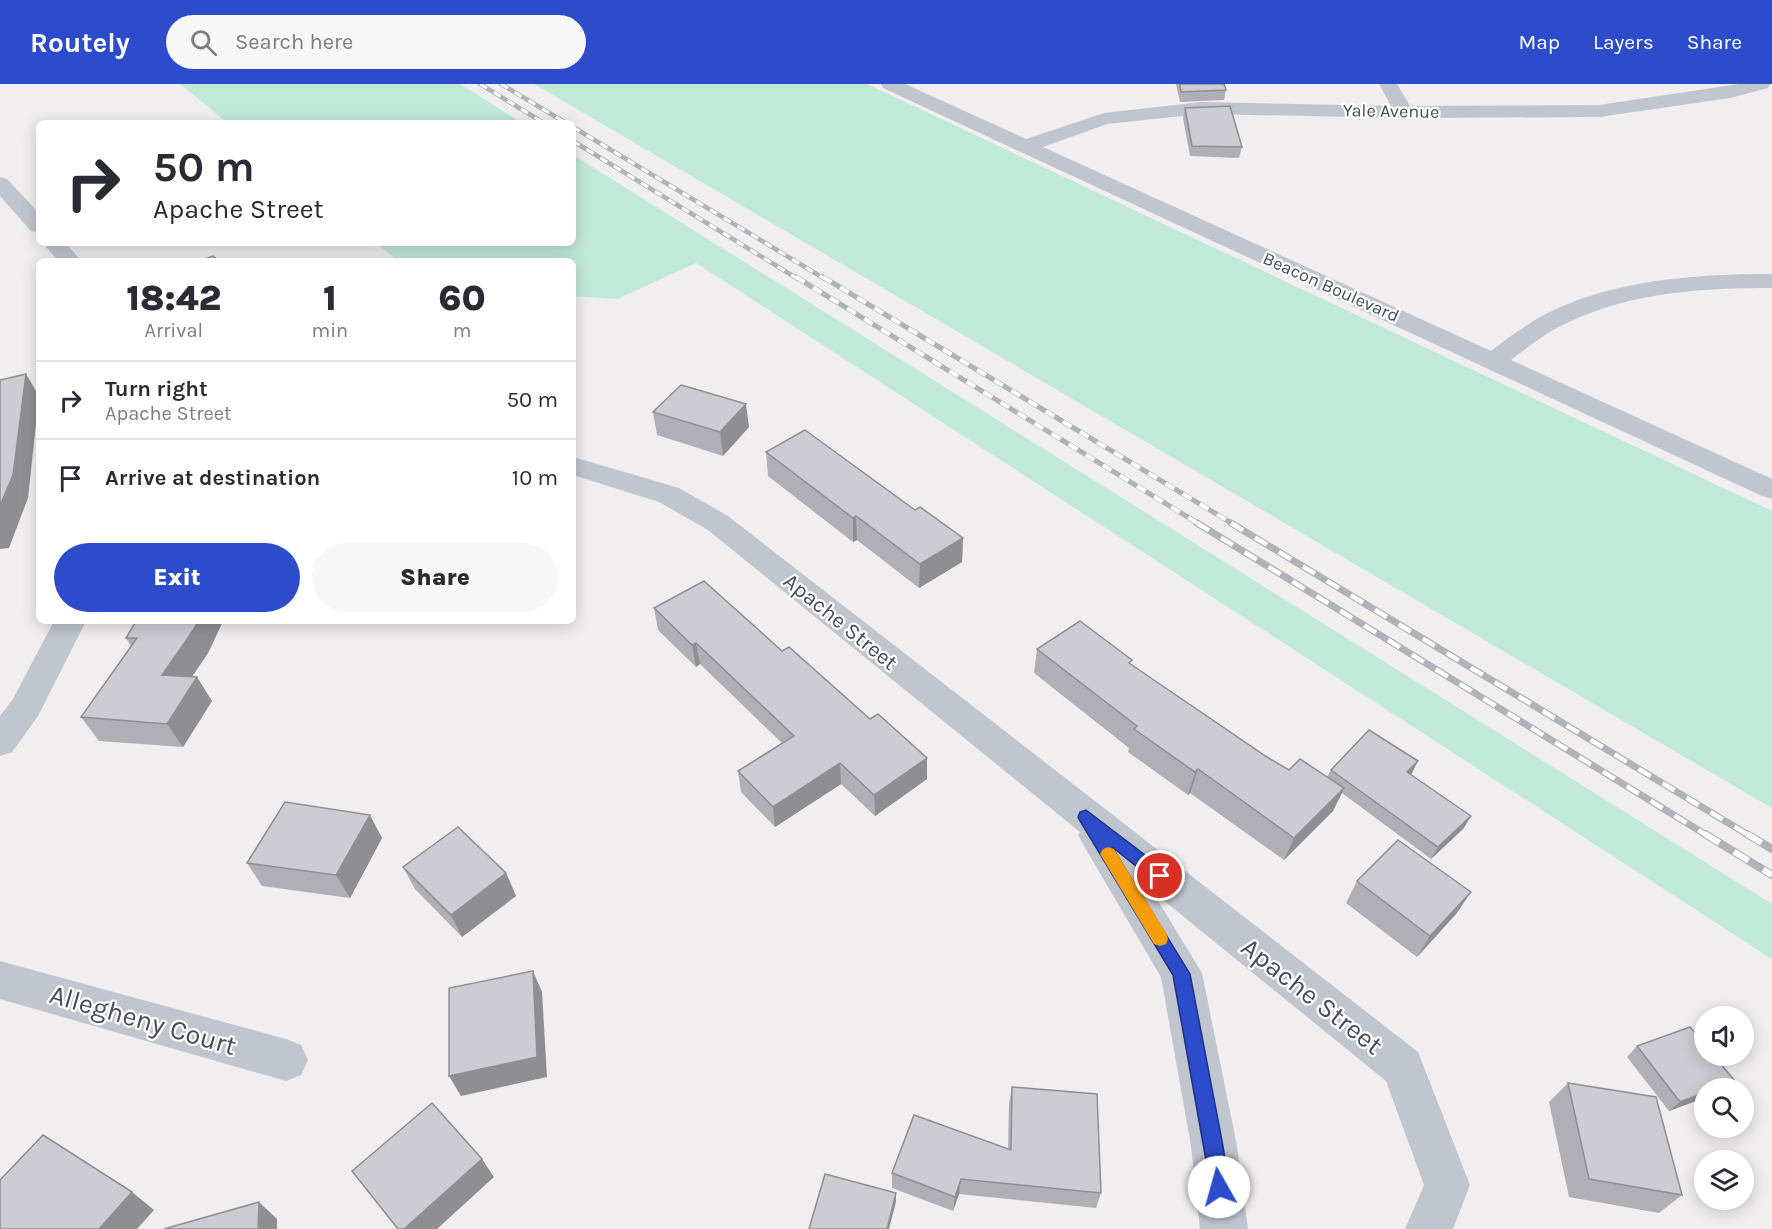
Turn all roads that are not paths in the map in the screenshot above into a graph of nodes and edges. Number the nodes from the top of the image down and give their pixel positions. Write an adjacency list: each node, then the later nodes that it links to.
1 (890, 84): 5 (street, Beacon Boulevard)
2 (1388, 84): 4 (street)
3 (1761, 84): 4 (street, Yale Avenue)
4 (1404, 112): 5 (street, Yale Avenue)
5 (1023, 147): 11 (street, Beacon Boulevard)
6 (0, 183): 7 (street)
7 (36, 223)
8 (57, 246): 9 (street)
9 (67, 258)
10 (1772, 280): 11 (street)
11 (1494, 362): 13 (street, Beacon Boulevard)
12 (576, 467): 16 (street, Apache Street)
13 (1772, 490)
14 (68, 624): 15 (street)
15 (0, 742)
16 (1086, 817): 19 (street, Apache Street); 20 (street, Apache Street)
17 (0, 980): 18 (street, Allegheny Court)
18 (286, 1060)
19 (1224, 1229)
20 (1429, 1229)

